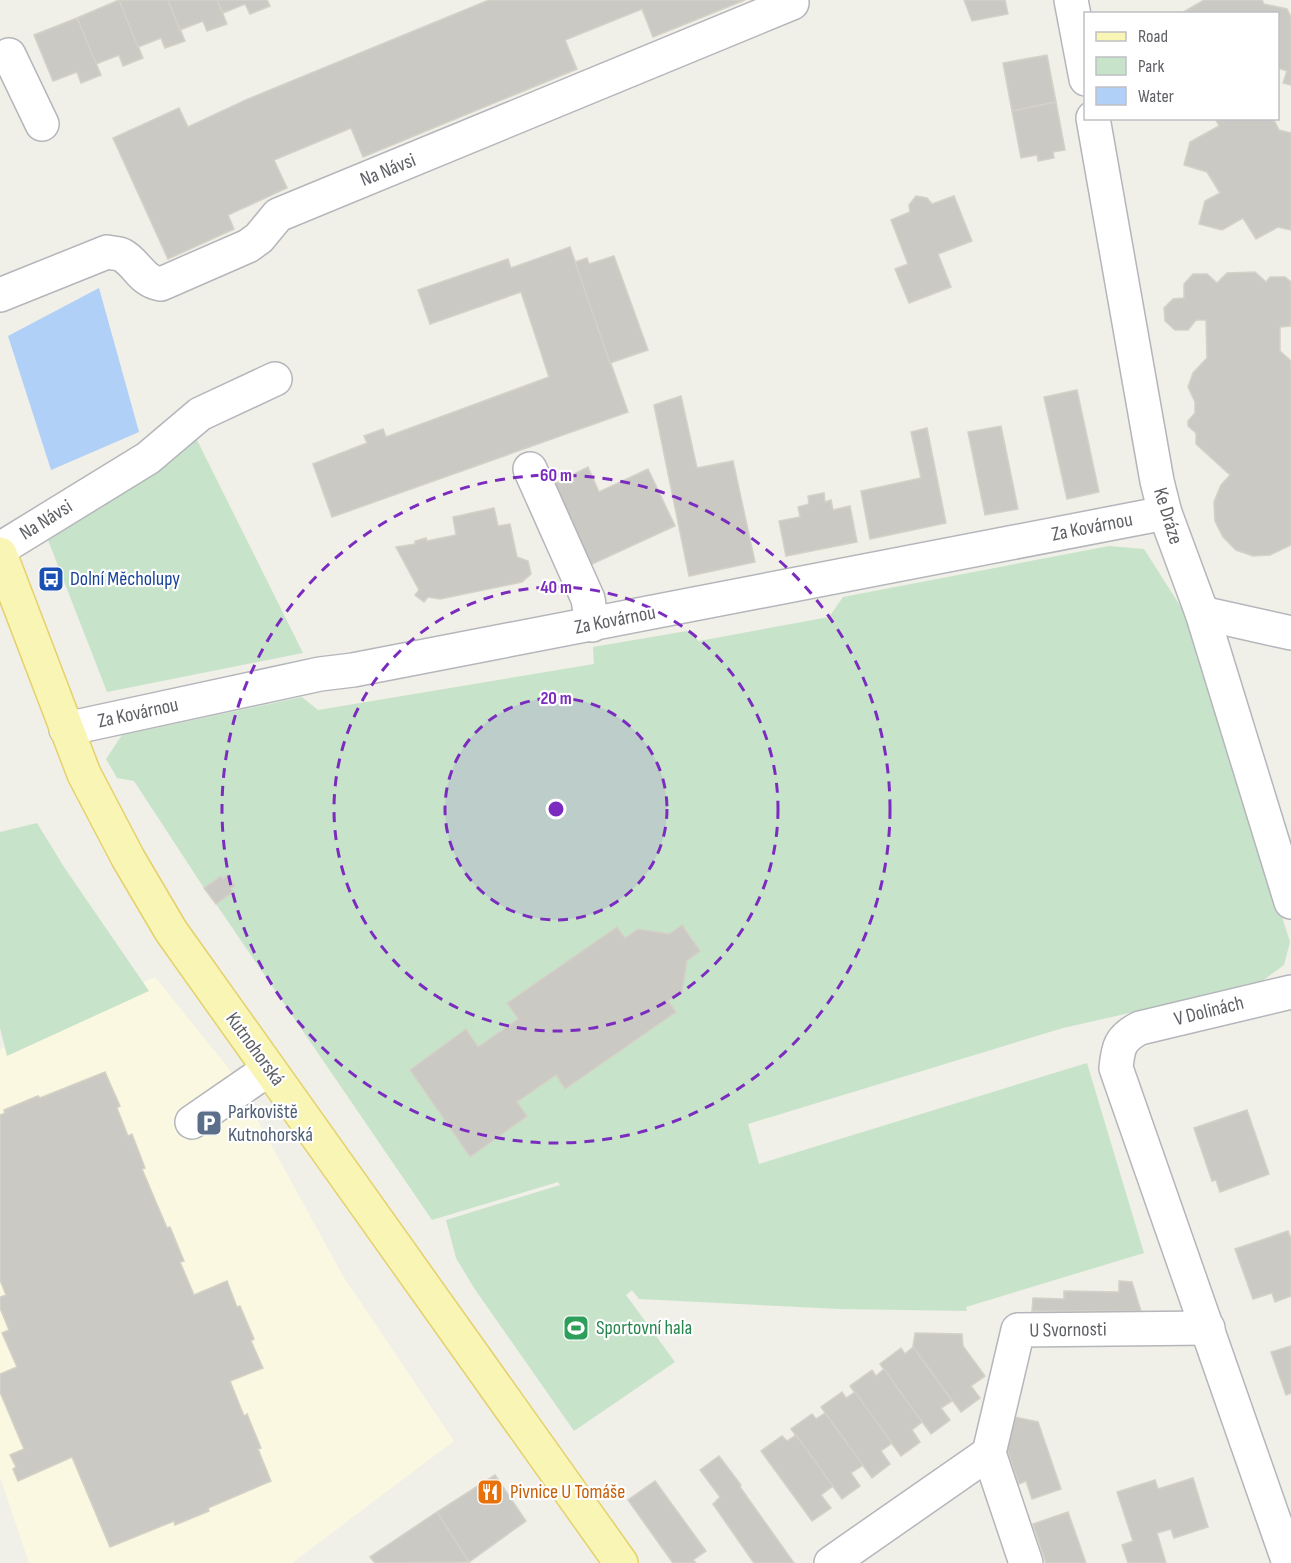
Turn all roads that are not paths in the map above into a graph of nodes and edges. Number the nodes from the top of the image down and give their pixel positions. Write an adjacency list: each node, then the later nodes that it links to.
1 (1071, 0): 4 (street)
2 (792, 3): 7 (street, Na Návsi)
3 (3, 48): 6 (street)
4 (1084, 68)
5 (1093, 120): 10 (street, Ke Dráze)
6 (42, 124)
7 (0, 295)
8 (275, 379): 11 (street, Na Návsi)
9 (530, 469): 14 (street)
10 (1165, 513): 13 (street, Ke Dráze); 14 (street, Za Kovárnou)
11 (0, 549)
12 (3, 572): 16 (main road, Kutnohorská)
13 (1202, 613): 15 (street); 17 (street, Ke Dráze)
14 (592, 625): 16 (street, Za Kovárnou)
15 (1291, 633)
16 (66, 729): 19 (main road, Kutnohorská)
17 (1291, 902)
18 (1291, 992): 21 (street, V Dolinách)
19 (269, 1069): 20 (street); 23 (main road, Kutnohorská)
20 (192, 1122)
21 (1208, 1328): 22 (street, U Svornosti); 26 (street)
22 (988, 1453): 24 (street); 25 (street)
23 (621, 1563)
24 (831, 1563)
25 (1026, 1563)
26 (1289, 1563)

